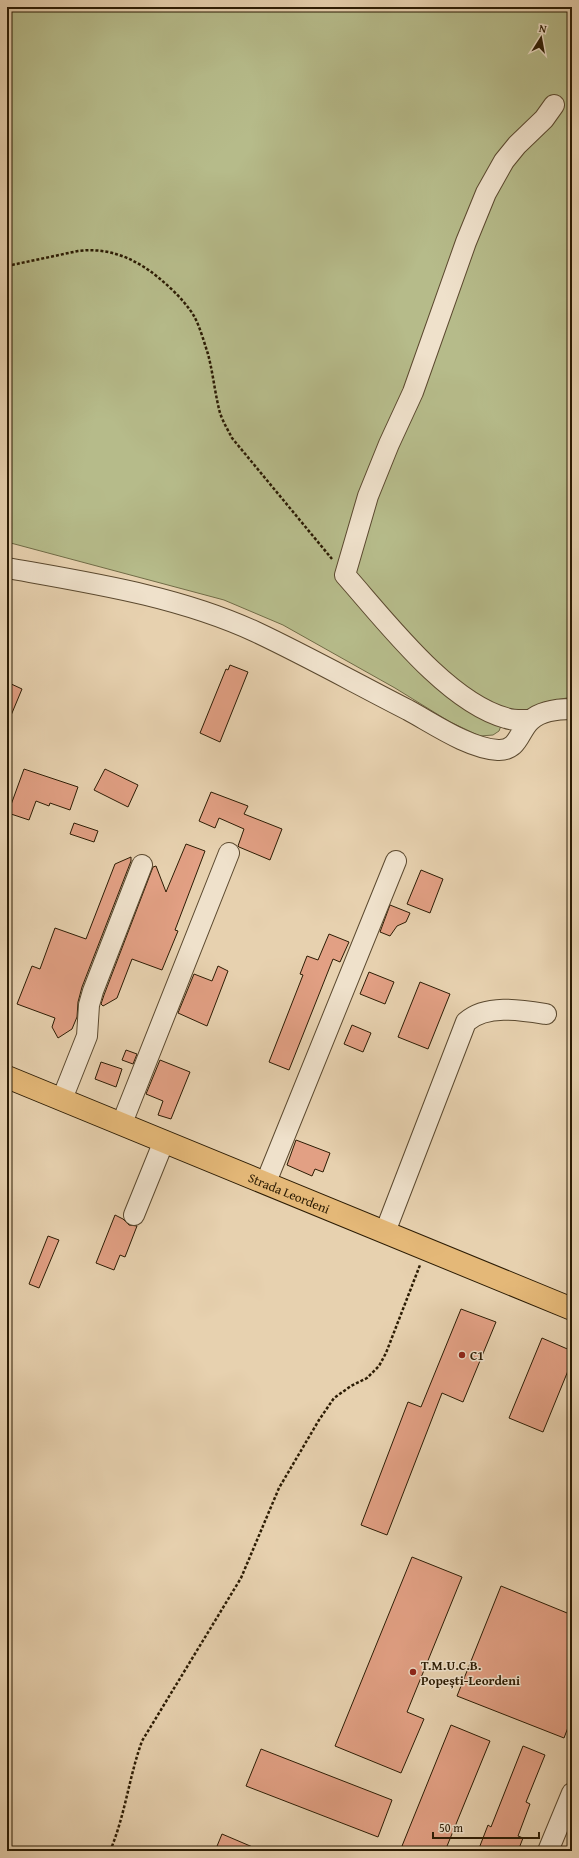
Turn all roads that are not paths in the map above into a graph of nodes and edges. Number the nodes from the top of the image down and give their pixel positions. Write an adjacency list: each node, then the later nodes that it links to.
1 (554, 105): 4 (street)
2 (7, 568): 4 (street)
3 (572, 709): 4 (street)
4 (530, 720)
5 (229, 853): 11 (street)
6 (396, 861): 13 (street)
7 (142, 865): 10 (street)
8 (546, 1014): 15 (street)
9 (7, 1077): 10 (main road, Strada Leordeni)
10 (62, 1098): 11 (main road, Strada Leordeni)
11 (122, 1123): 12 (main road, Strada Leordeni)
12 (164, 1140): 13 (main road, Strada Leordeni); 14 (street)
13 (266, 1182): 15 (main road, Strada Leordeni)
14 (134, 1215)
15 (385, 1232): 16 (main road, Strada Leordeni)
16 (572, 1309)
17 (572, 1792): 18 (street)
18 (548, 1851)

